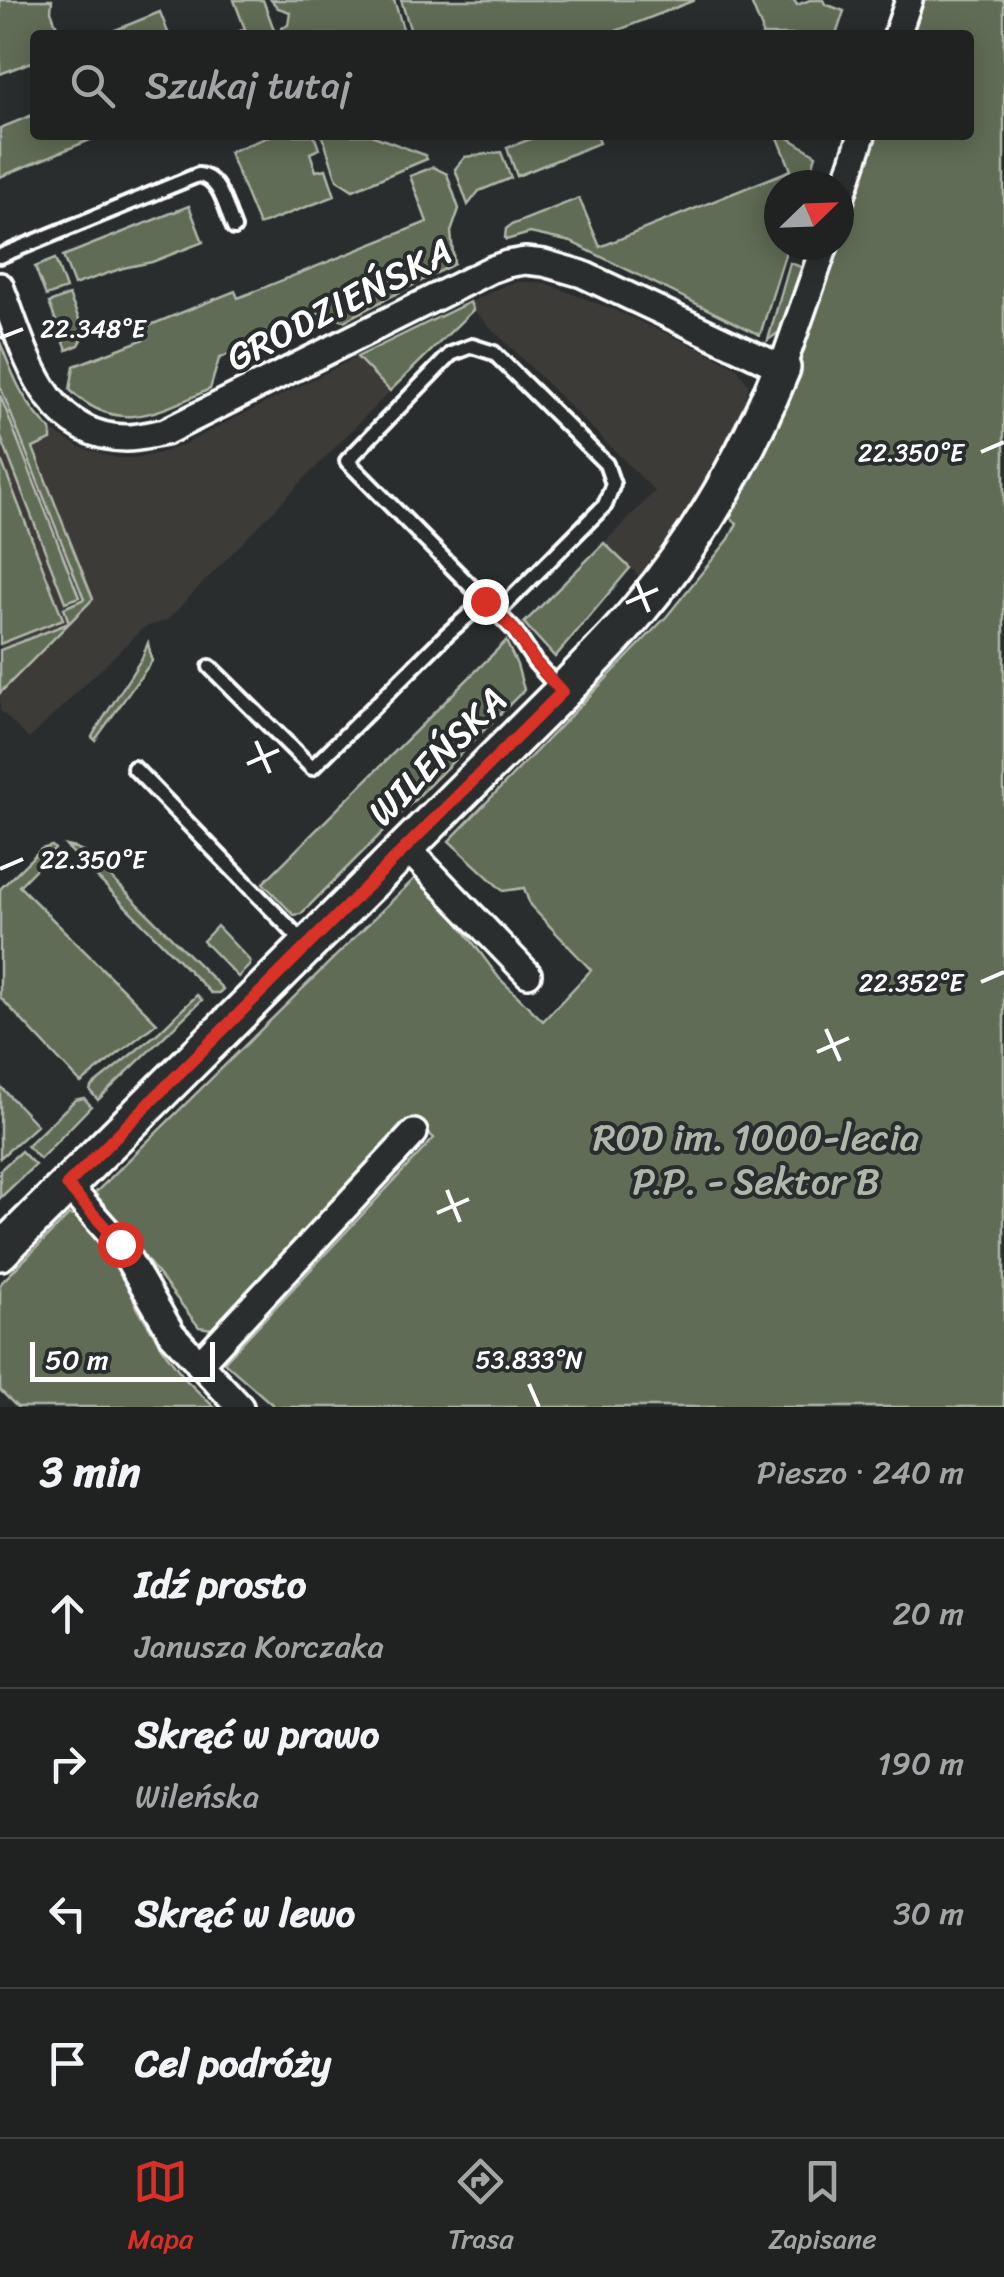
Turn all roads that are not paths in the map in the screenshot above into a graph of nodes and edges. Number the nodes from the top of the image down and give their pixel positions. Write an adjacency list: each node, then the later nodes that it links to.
1 (908, 0): 2 (street)
2 (899, 30)
3 (860, 140): 4 (street)
4 (850, 170)
5 (234, 228): 6 (lane)
6 (0, 256)
7 (821, 260): 9 (street, WILEŃSKA)
8 (0, 286): 9 (street, GRODZIEŃSKA)
9 (782, 368): 13 (street, WILEŃSKA)
10 (485, 601): 11 (lane); 11 (lane); 12 (lane)
11 (497, 613): 13 (lane)
12 (210, 666)
13 (562, 692): 15 (street, WILEŃSKA)
14 (134, 768): 16 (lane)
15 (406, 847): 16 (street, WILEŃSKA); 17 (street)
16 (306, 946): 19 (street, WILEŃSKA)
17 (528, 974)
18 (414, 1132): 21 (street)
19 (67, 1185): 20 (street, WILEŃSKA); 21 (street)
20 (0, 1252)
21 (198, 1364): 22 (street)
22 (240, 1407)

